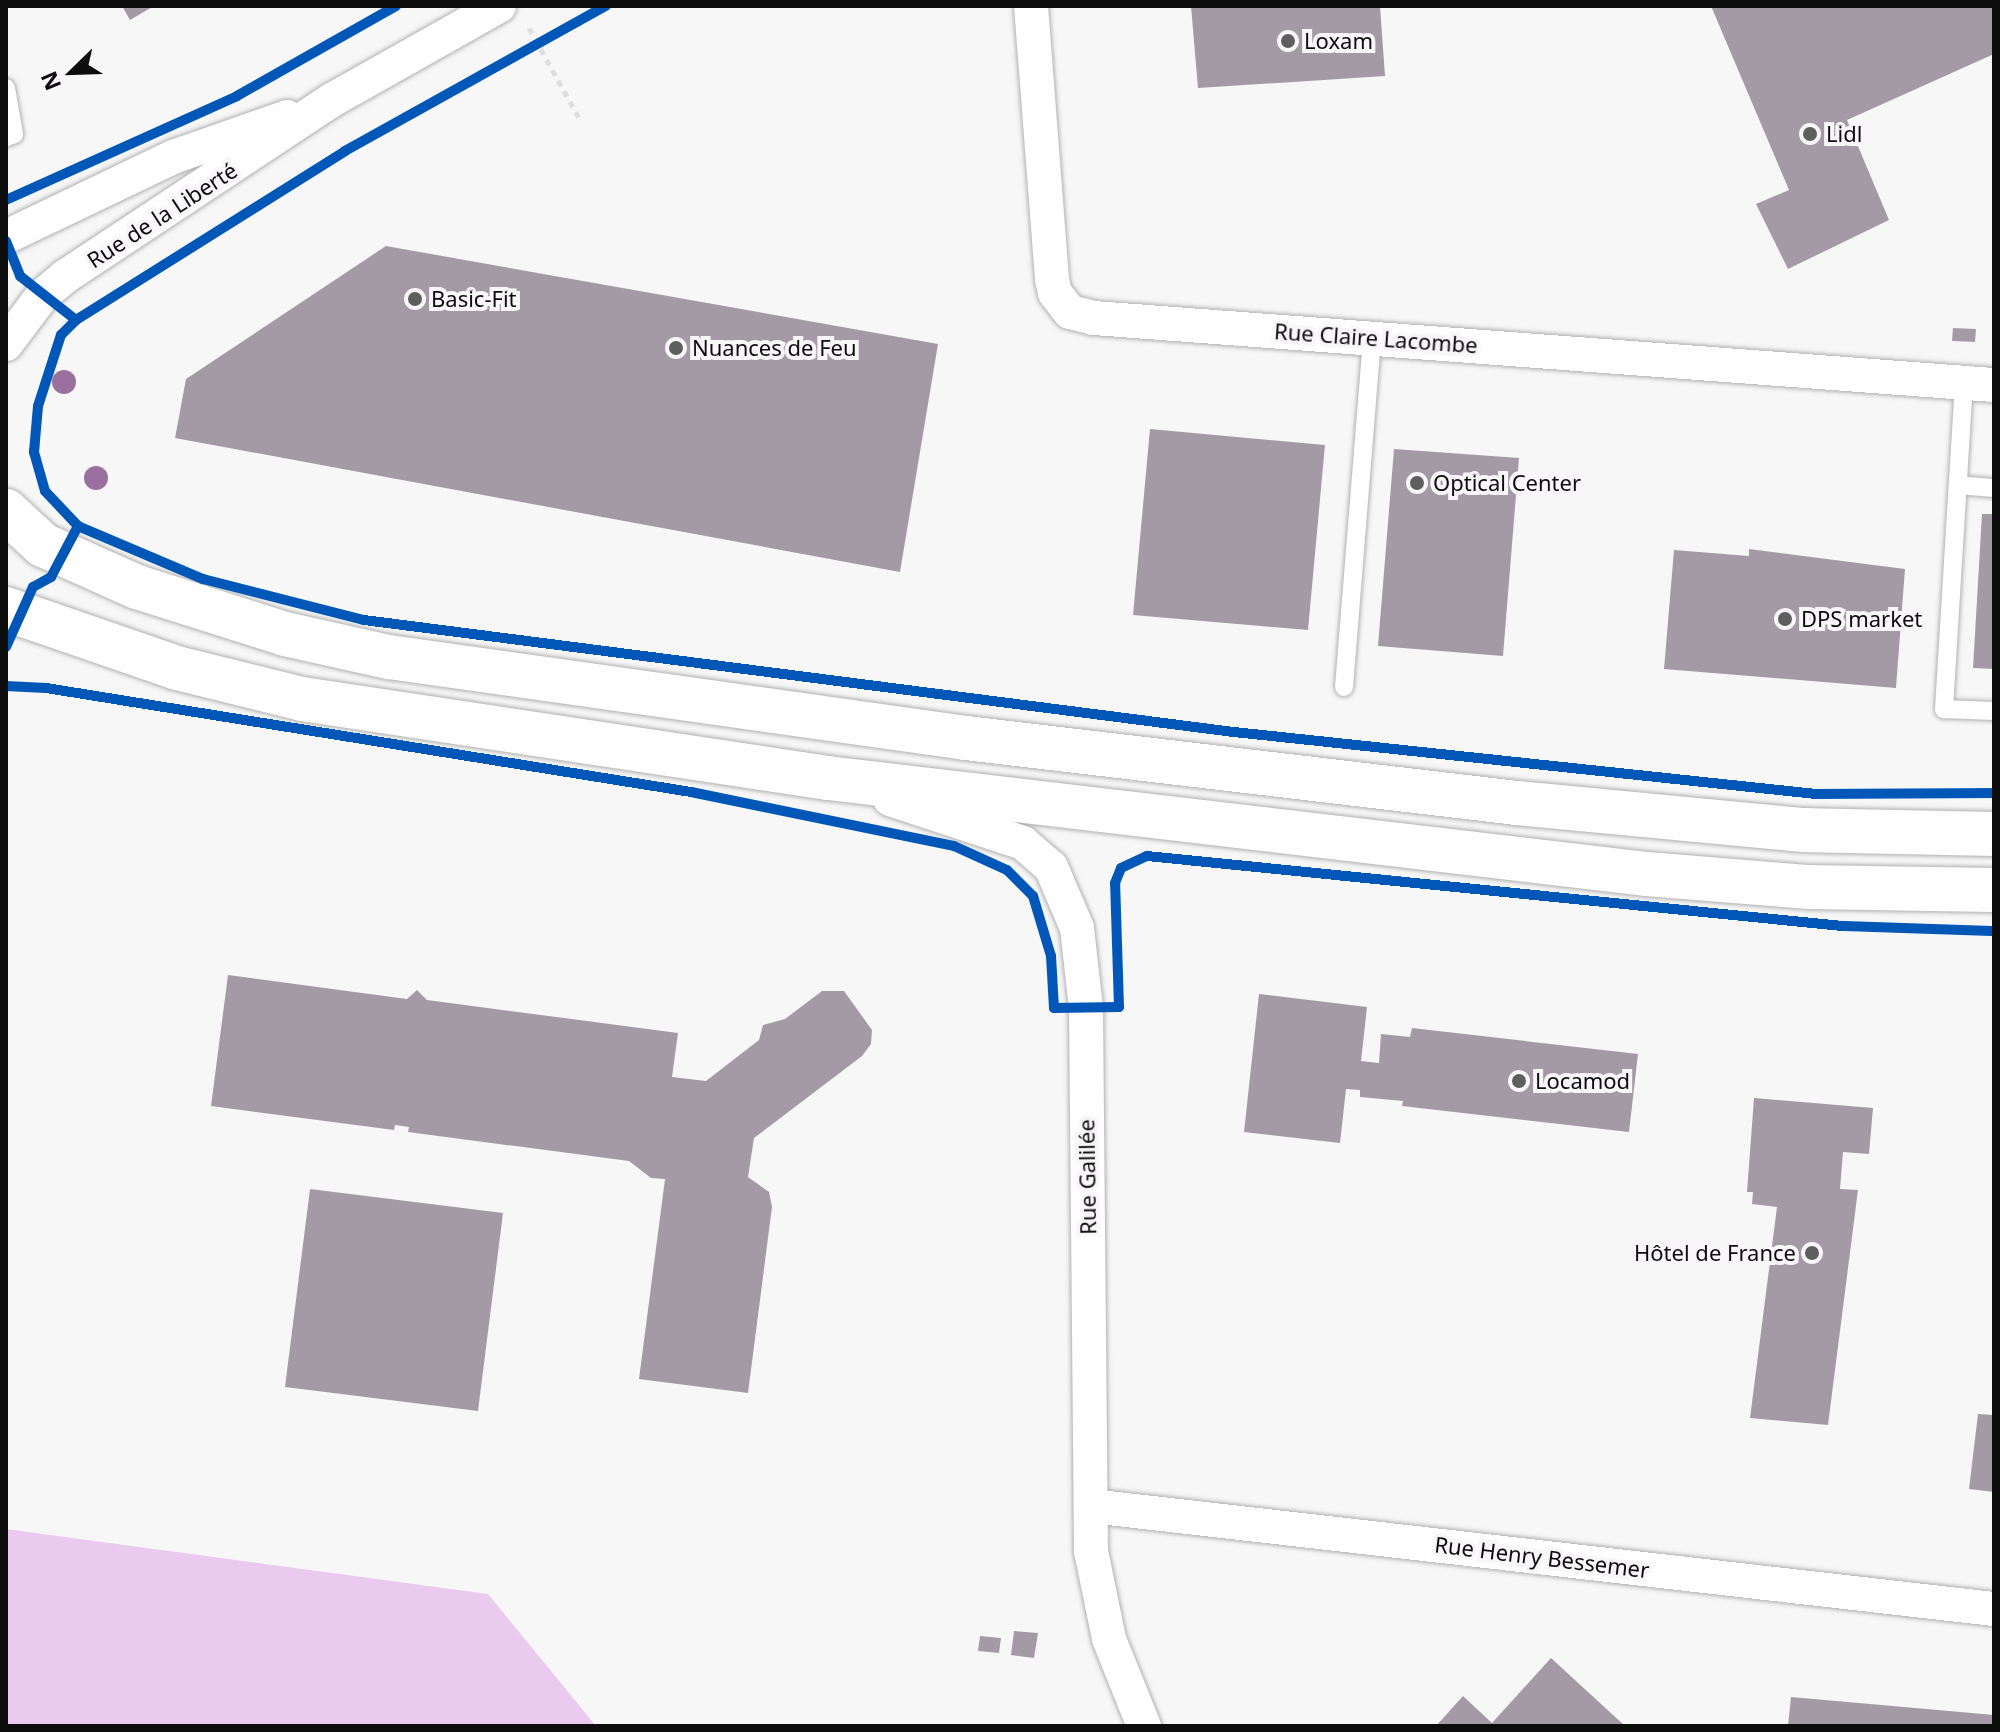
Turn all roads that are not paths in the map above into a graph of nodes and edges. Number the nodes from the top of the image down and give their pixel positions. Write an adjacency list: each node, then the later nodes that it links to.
1 (499, 6): 4 (street, Rue de la Liberté)
2 (1031, 6): 7 (street, Rue Claire Lacombe)
3 (6, 88): 5 (lane)
4 (332, 100): 6 (street, Rue de la Liberté); 8 (street, Rue de la Liberté)
5 (6, 137)
6 (6, 237)
7 (1372, 338): 9 (street, Rue Claire Lacombe); 14 (lane)
8 (6, 344)
9 (1979, 384): 10 (lane)
10 (1958, 485): 11 (lane); 15 (lane)
11 (1994, 488)
12 (6, 511): 17 (street)
13 (6, 609): 16 (street)
14 (1344, 687)
15 (1994, 711)
16 (828, 778): 18 (street); 19 (street, Rue Galilée)
17 (1994, 834)
18 (1994, 890)
19 (1091, 1506): 20 (street, Rue Henry Bessemer); 21 (street, Rue Galilée)
20 (1994, 1609)
21 (1144, 1726)

